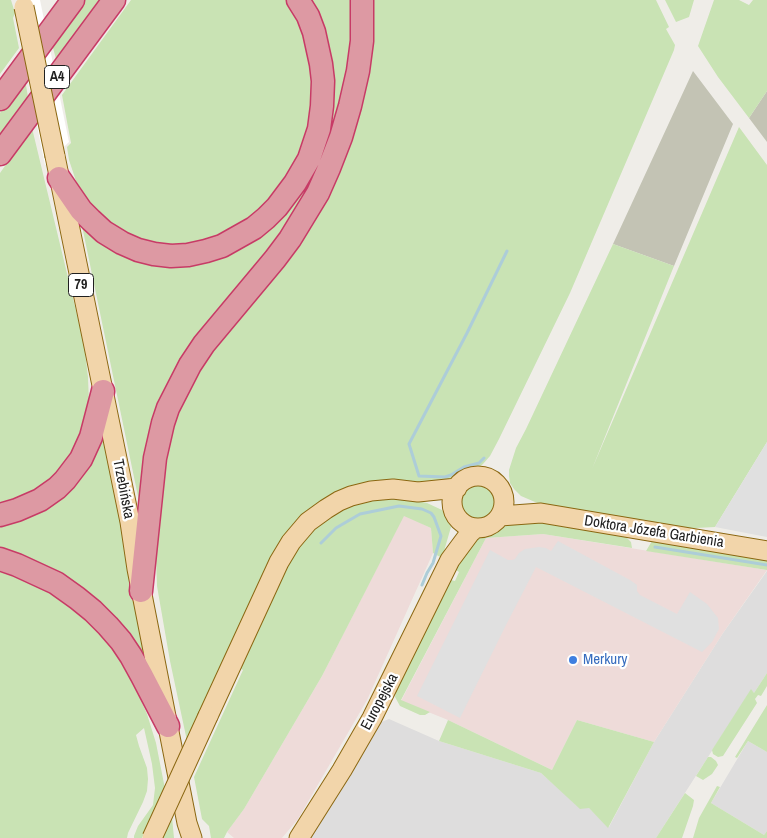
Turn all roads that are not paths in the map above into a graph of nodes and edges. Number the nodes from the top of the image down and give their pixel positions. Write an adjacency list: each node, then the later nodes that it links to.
1 (73, 0): 6 (highway, A4)
2 (114, 0): 7 (highway, A4)
3 (298, 0): 8 (highway)
4 (362, 0): 19 (highway)
5 (23, 3): 8 (main road, Trzebińska / 79, bridge)
6 (0, 99)
7 (0, 154)
8 (59, 178): 9 (main road, Trzebińska / 79)
9 (103, 391): 14 (highway); 19 (main road, Trzebińska / 79)
10 (457, 488): 11 (main road); 12 (main road); 16 (main road)
11 (418, 492): 16 (main road); 22 (main road, bridge)
12 (503, 496): 13 (main road, Doktora Józefa Garbienia); 15 (main road)
13 (541, 513): 15 (main road, Doktora Józefa Garbienia); 17 (main road, Doktora Józefa Garbienia)
14 (0, 515)
15 (500, 516): 16 (main road)
16 (463, 518): 23 (main road, Europejska)
17 (767, 550)
18 (0, 559): 20 (highway)
19 (141, 591): 20 (main road, Trzebińska / 79)
20 (168, 726): 21 (main road, Trzebińska / 79)
21 (188, 833)
22 (152, 838)
23 (299, 838)

